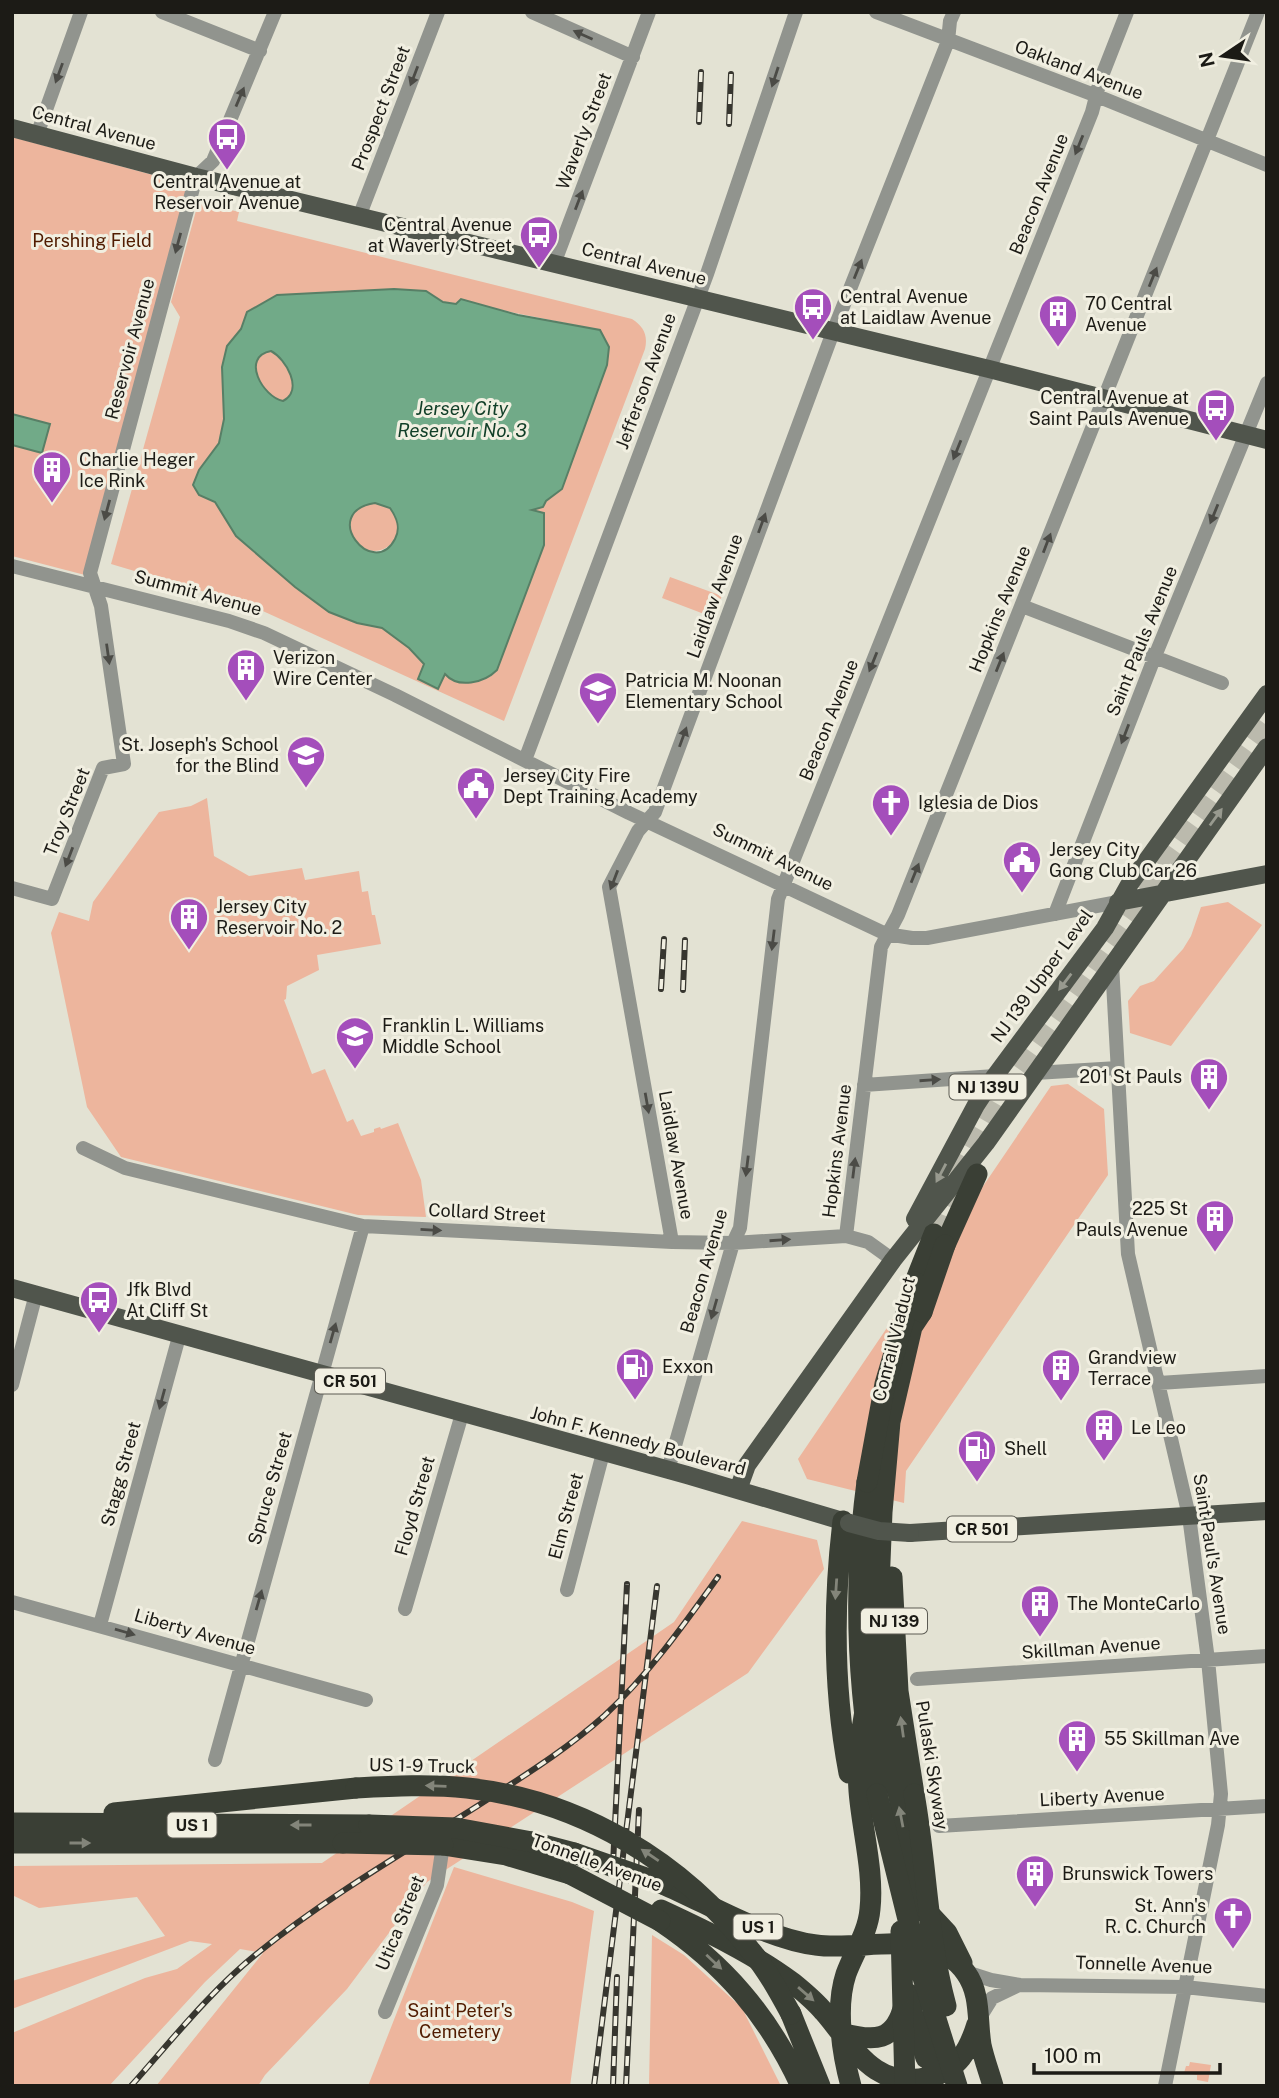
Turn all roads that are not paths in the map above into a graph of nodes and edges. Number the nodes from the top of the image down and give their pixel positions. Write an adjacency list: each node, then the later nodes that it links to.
1 (81, 12): 17 (street, one-way to 17)
2 (162, 12): 13 (street)
3 (275, 12): 13 (street, Reservoir Avenue)
4 (438, 12): 21 (street, Prospect Street, one-way to 21)
5 (532, 12): 14 (street, one-way to 5)
6 (649, 12): 14 (street, Waverly Street)
7 (796, 12): 23 (street, Jefferson Avenue, one-way to 23)
8 (876, 12): 12 (street, Oakland Avenue)
9 (954, 12): 12 (street, Laidlaw Avenue)
10 (1127, 12): 15 (street, Beacon Avenue)
11 (1258, 12): 18 (street, Hopkins Avenue)
12 (948, 41): 15 (street, Oakland Avenue); 24 (street, Laidlaw Avenue, one-way to 12)
13 (260, 51): 20 (street, Reservoir Avenue, one-way to 13)
14 (633, 57): 22 (street, Waverly Street, one-way to 14)
15 (1097, 96): 18 (street, Oakland Avenue); 25 (street, Beacon Avenue, one-way to 25)
16 (12, 128): 17 (main road, Central Avenue)
17 (37, 135): 20 (main road, Central Avenue)
18 (1207, 142): 19 (street, Oakland Avenue); 27 (street, Hopkins Avenue, one-way to 18)
19 (1267, 165)
20 (196, 177): 21 (main road, Central Avenue); 31 (street, Reservoir Avenue, one-way to 31)
21 (359, 217): 22 (main road, Central Avenue)
22 (554, 264): 23 (main road, Central Avenue)
23 (697, 299): 24 (main road, Central Avenue); 37 (street, Jefferson Avenue)
24 (833, 332): 25 (main road, Central Avenue); 38 (street, Laidlaw Avenue, one-way to 24)
25 (989, 369): 27 (main road, Central Avenue); 40 (street, Beacon Avenue, one-way to 40)
26 (1267, 383): 28 (street, Saint Pauls Avenue)
27 (1104, 399): 28 (main road, Central Avenue); 32 (street, Hopkins Avenue, one-way to 27)
28 (1246, 435): 29 (main road, Central Avenue); 33 (street, Saint Pauls Avenue, one-way to 33)
29 (1267, 440)
30 (12, 566): 31 (street, Summit Avenue)
31 (94, 587): 37 (street, Summit Avenue); 41 (street, Troy Street, one-way to 41)
32 (1022, 606): 33 (street); 45 (street, Hopkins Avenue, one-way to 32)
33 (1156, 656): 34 (street); 44 (street, Saint Pauls Avenue, one-way to 44)
34 (1222, 683)
35 (1267, 694): 43 (main road, NJ 139 Upper Level / NJ 139U)
36 (1267, 747): 42 (main road, NJ 139 Upper Level / NJ 139U, one-way to 36)
37 (525, 760): 38 (street, Summit Avenue)
38 (648, 822): 40 (street, Summit Avenue); 56 (street, Laidlaw Avenue, one-way to 56)
39 (1267, 874): 42 (main road, Summit Avenue)
40 (783, 886): 45 (street, Summit Avenue); 57 (street, Beacon Avenue, one-way to 57)
41 (12, 888)
42 (1164, 893): 43 (main road, Summit Avenue); 46 (main road, NJ 139 Upper Level / NJ 139U)
43 (1118, 902): 44 (street, Summit Avenue); 49 (main road, NJ 139 Upper Level / NJ 139U, one-way to 49)
44 (1055, 914): 45 (street, Summit Avenue)
45 (886, 934): 50 (street, Hopkins Avenue)
46 (1112, 964): 47 (street, Saint Paul's Avenue); 48 (main road, NJ 139 Upper Level / NJ 139U)
47 (1118, 1068): 48 (street); 64 (street, Saint Paul's Avenue)
48 (1035, 1073): 58 (main road, NJ 139 Upper Level / NJ 139U)
49 (995, 1076): 50 (street, one-way to 49); 58 (main road, NJ 139 Upper Level / NJ 139U, one-way to 58)
50 (864, 1085): 54 (street, Hopkins Avenue, one-way to 50)
51 (83, 1148): 53 (street, Collard Street)
52 (977, 1174): 55 (highway, NJ 139)
53 (363, 1226): 56 (street, Collard Street, one-way to 56); 62 (street, Spruce Street, one-way to 53)
54 (846, 1236): 57 (street, Collard Street, one-way to 54); 58 (street, Collard Street)
55 (939, 1240): 68 (highway, Conrail Viaduct / NJ 139, bridge); 83 (highway, Conrail Viaduct / NJ 139, bridge)
56 (672, 1242): 57 (street, Collard Street)
57 (733, 1243): 69 (street, Beacon Avenue, one-way to 69)
58 (892, 1260): 70 (main road, NJ 139 Upper Level / NJ 139U)
59 (12, 1288): 60 (main road, John F. Kennedy Boulevard / CR 501)
60 (36, 1294): 61 (main road, John F. Kennedy Boulevard / CR 501); 65 (street)
61 (180, 1333): 62 (main road, John F. Kennedy Boulevard / CR 501); 77 (street, Stagg Street, one-way to 77)
62 (322, 1373): 66 (main road, John F. Kennedy Boulevard / CR 501); 80 (street, Spruce Street, one-way to 62)
63 (1267, 1376): 64 (street)
64 (1159, 1383): 72 (street, Saint Paul's Avenue)
65 (12, 1385)
66 (462, 1414): 67 (main road, John F. Kennedy Boulevard / CR 501); 76 (street, Floyd Street)
67 (603, 1452): 69 (main road, John F. Kennedy Boulevard / CR 501); 74 (street, Elm Street)
68 (889, 1455): 93 (highway, one-way to 68); 111 (highway, Pulaski Skyway / NJ 139, one-way to 68, bridge)
69 (668, 1470): 70 (main road, John F. Kennedy Boulevard / CR 501)
70 (738, 1490): 73 (main road, John F. Kennedy Boulevard / CR 501)
71 (1267, 1511): 72 (main road, John F. Kennedy Boulevard / CR 501)
72 (1189, 1516): 73 (main road, John F. Kennedy Boulevard / CR 501, bridge); 79 (street, Saint Paul's Avenue)
73 (846, 1522): 92 (highway, one-way to 92)
74 (567, 1590)
75 (12, 1602): 77 (street, Liberty Avenue)
76 (405, 1609)
77 (100, 1625): 80 (street, Liberty Avenue, one-way to 80)
78 (1267, 1656): 79 (street, Skillman Avenue)
79 (1208, 1660): 81 (street, Skillman Avenue); 87 (street, Saint Paul's Avenue)
80 (240, 1666): 82 (street, Liberty Avenue); 84 (street, Spruce Street)
81 (918, 1679)
82 (366, 1700)
83 (865, 1711): 85 (highway, NJ 139); 92 (highway)
84 (215, 1760)
85 (877, 1794): 109 (highway, bridge); 110 (highway, NJ 139, bridge)
86 (1267, 1806): 87 (street, Liberty Avenue)
87 (1220, 1809): 88 (street, Liberty Avenue); 100 (street, Saint Paul's Avenue)
88 (939, 1826)
89 (13, 1830): 90 (highway, Tonnelle Avenue / US 1, one-way to 90, bridge); 91 (highway, Tonnelle Avenue / US 1, one-way to 89, bridge); 107 (highway, US 1-9 Truck, one-way to 89, bridge)
90 (443, 1846): 91 (highway, Tonnelle Avenue / US 1); 102 (street, Utica Street)
91 (572, 1863): 94 (highway, bridge); 96 (highway, Tonnelle Avenue / US 1, bridge)
92 (868, 1864): 96 (highway)
93 (917, 1894): 95 (highway); 97 (highway)
94 (660, 1915): 104 (highway, Tonnelle Avenue / US 1, one-way to 104); 106 (highway, one-way to 106)
95 (921, 1945): 96 (highway, Tonnelle Avenue / US 1); 97 (highway, Tonnelle Avenue); 98 (highway); 105 (highway)
96 (859, 1946): 104 (highway)
97 (965, 1970): 99 (street, Tonnelle Avenue); 103 (highway)
98 (908, 1978): 104 (highway); 105 (highway)
99 (1020, 1985): 100 (street, Tonnelle Avenue); 103 (street, Tonnelle Avenue)
100 (1185, 1987): 101 (street, Tonnelle Avenue); 113 (street, Saint Paul's Avenue)
101 (1267, 1996)
102 (385, 2012)
103 (979, 2019): 105 (highway, Tonnelle Avenue); 112 (highway)
104 (842, 2033): 105 (highway, Tonnelle Avenue); 108 (highway)
105 (934, 2081)
106 (801, 2086)
107 (820, 2086)
108 (851, 2086)
109 (905, 2086)
110 (957, 2086)
111 (969, 2086)
112 (993, 2086)
113 (1165, 2086)

